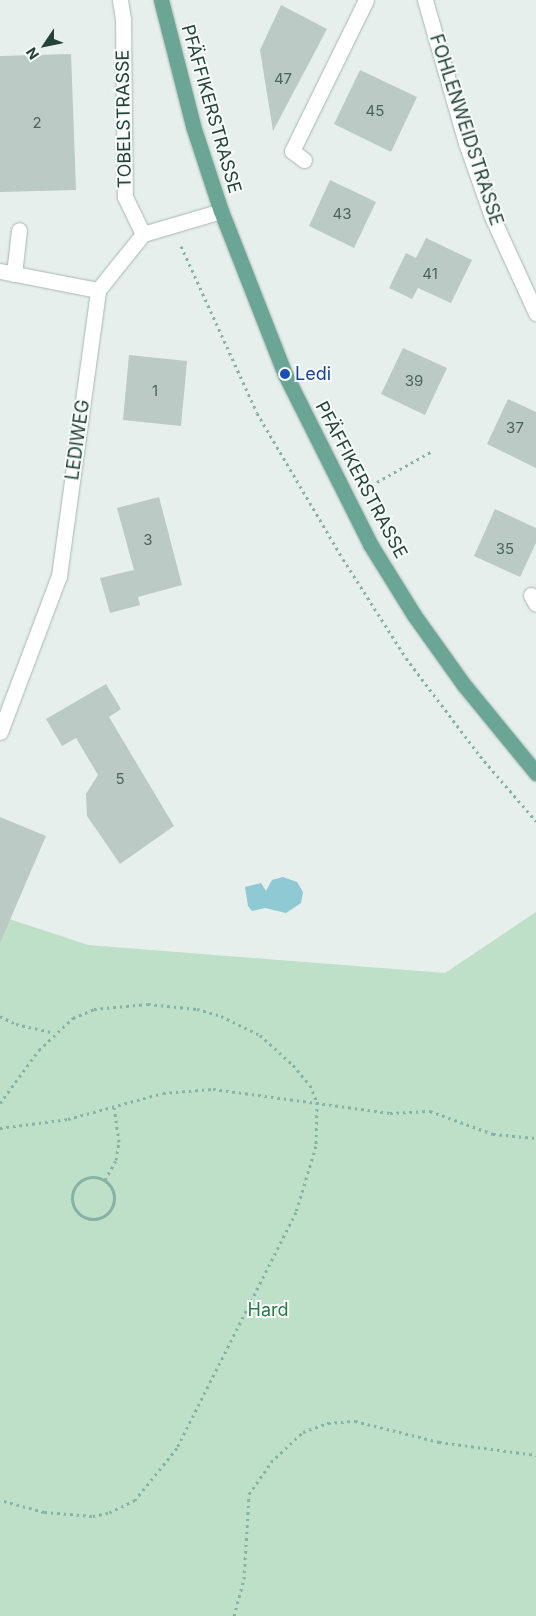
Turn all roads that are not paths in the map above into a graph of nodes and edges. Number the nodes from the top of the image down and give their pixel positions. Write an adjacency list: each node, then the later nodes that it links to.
1 (120, 0): 8 (street, TOBELSTRASSE)
2 (161, 0): 6 (main road, PFÄFFIKERSTRASSE)
3 (366, 0): 5 (street)
4 (425, 0): 11 (street, FOHLENWEIDSTRASSE)
5 (304, 160)
6 (221, 211): 8 (street); 13 (main road, PFÄFFIKERSTRASSE)
7 (19, 230): 9 (street)
8 (143, 234): 10 (street)
9 (7, 273): 10 (street)
10 (98, 290): 12 (street, LEDIWEG)
11 (536, 313)
12 (1, 726)
13 (536, 773)

